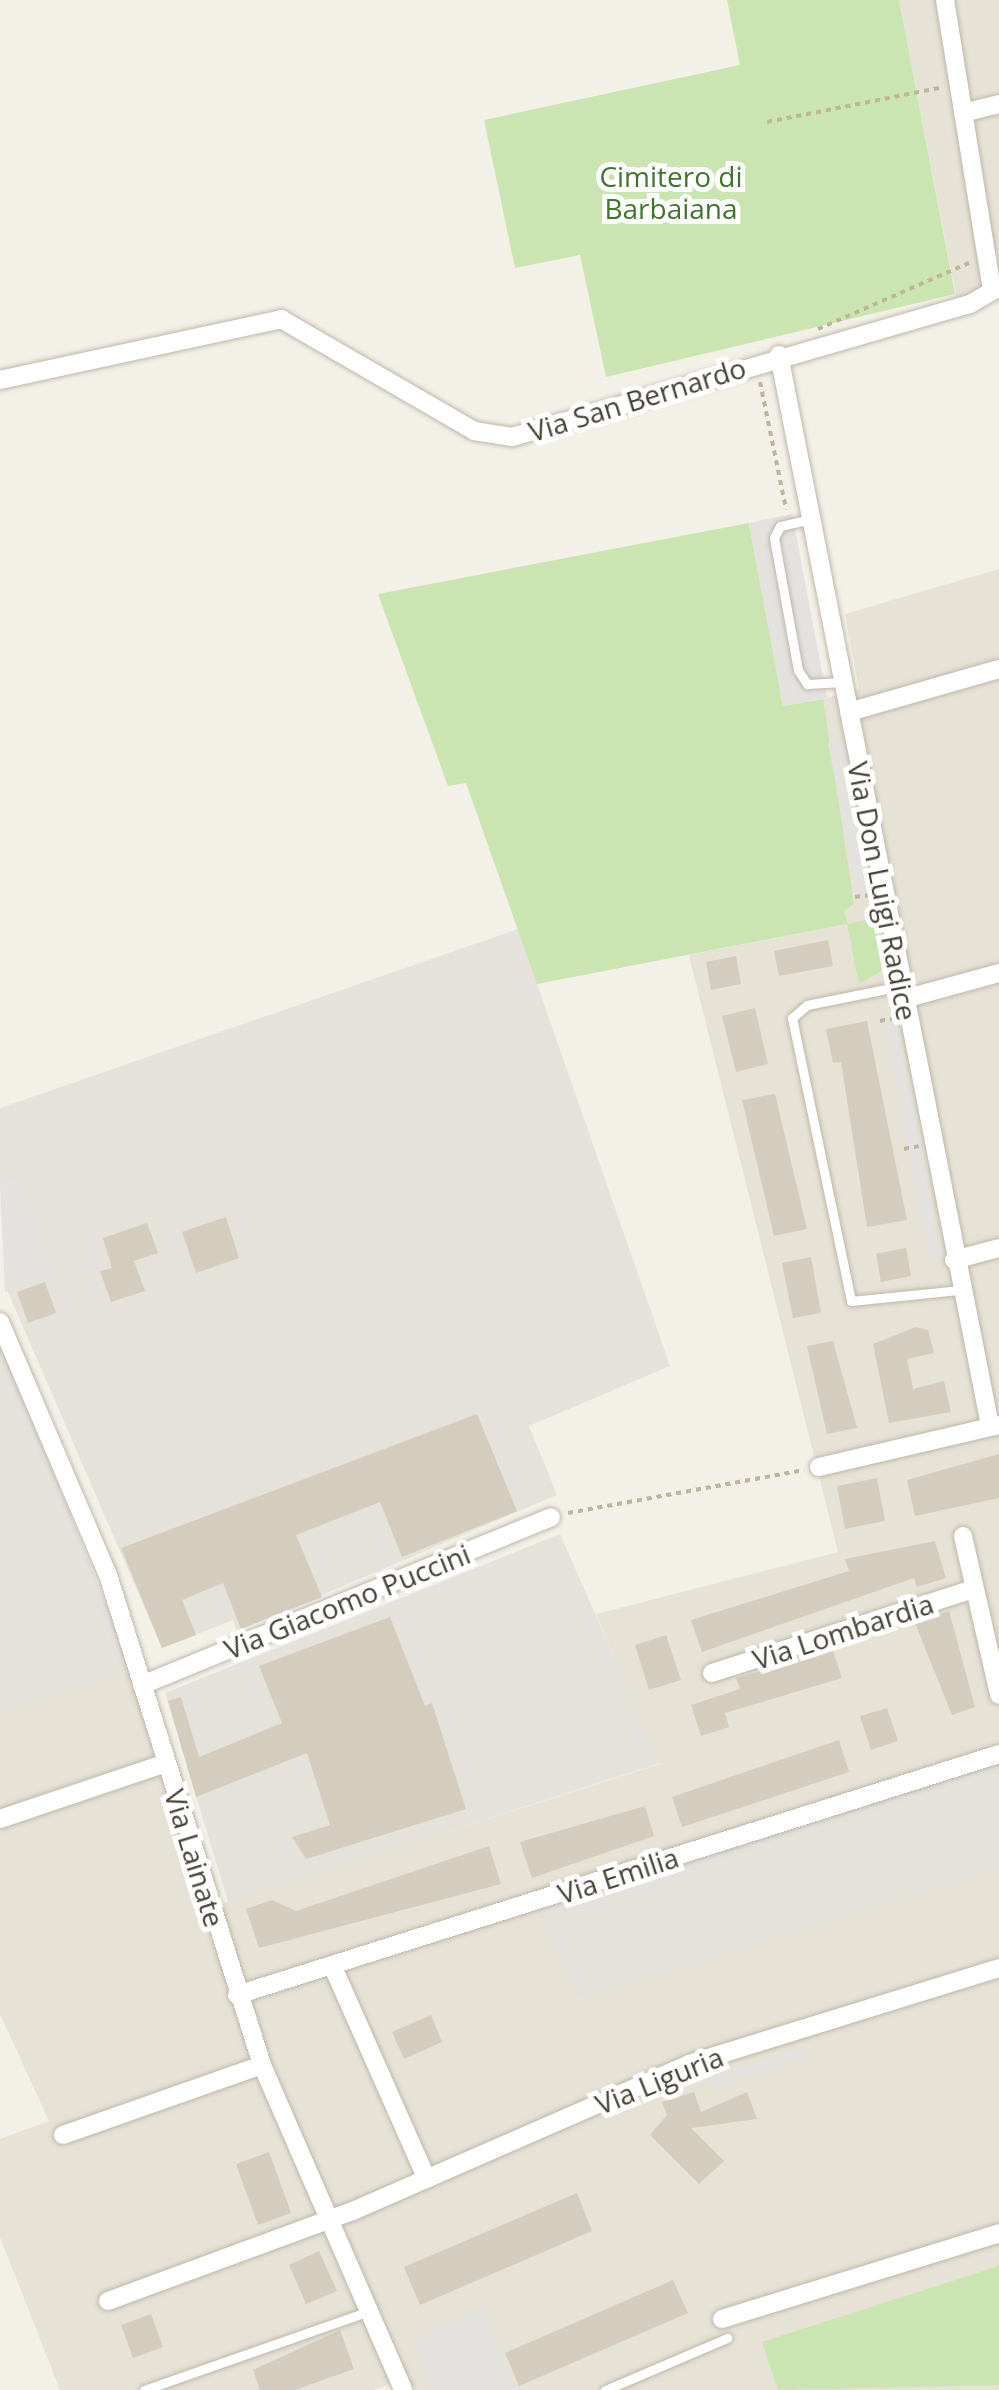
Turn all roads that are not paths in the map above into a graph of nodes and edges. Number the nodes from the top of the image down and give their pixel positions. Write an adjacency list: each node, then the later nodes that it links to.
1 (945, 0): 3 (street)
2 (999, 104): 3 (street)
3 (963, 113): 4 (street)
4 (996, 288): 5 (street, Via San Bernardo)
5 (779, 355): 6 (street, Via San Bernardo); 7 (street, Via Don Luigi Radice)
6 (0, 380)
7 (811, 520): 9 (street, Via Don Luigi Radice); 9 (lane)
8 (999, 669): 10 (street)
9 (843, 682): 10 (street, Via Don Luigi Radice)
10 (849, 712): 12 (street, Via Don Luigi Radice)
11 (999, 973): 12 (street)
12 (902, 993): 14 (street, Via Don Luigi Radice); 15 (lane)
13 (999, 1248): 14 (street)
14 (954, 1260): 15 (street, Via Don Luigi Radice)
15 (960, 1290): 17 (street, Via Don Luigi Radice)
16 (0, 1322): 23 (street, Via Lainate)
17 (995, 1425): 18 (street)
18 (818, 1467)
19 (551, 1517): 23 (street, Via Giacomo Puccini)
20 (963, 1536): 21 (street)
21 (974, 1589): 22 (street, Via Lombardia); 24 (street)
22 (712, 1673)
23 (142, 1685): 26 (street, Via Lainate)
24 (999, 1695)
25 (999, 1754): 28 (street, Via Emilia)
26 (166, 1763): 27 (street); 30 (street, Via Lainate)
27 (0, 1819)
28 (332, 1965): 30 (street, Via Emilia); 33 (street)
29 (999, 1968): 33 (street, Via Liguria)
30 (237, 1995): 31 (street, Via Lainate)
31 (262, 2065): 32 (street); 34 (street, Via Lainate)
32 (64, 2135)
33 (428, 2179): 34 (street, Via Liguria)
34 (329, 2220): 36 (street, Via Liguria); 37 (street, Via Lainate)
35 (999, 2233): 38 (street)
36 (108, 2300)
37 (369, 2312): 40 (lane); 41 (street, Via Lainate)
38 (722, 2319)
39 (726, 2338): 42 (lane)
40 (144, 2390)
41 (404, 2390)
42 (605, 2390)

